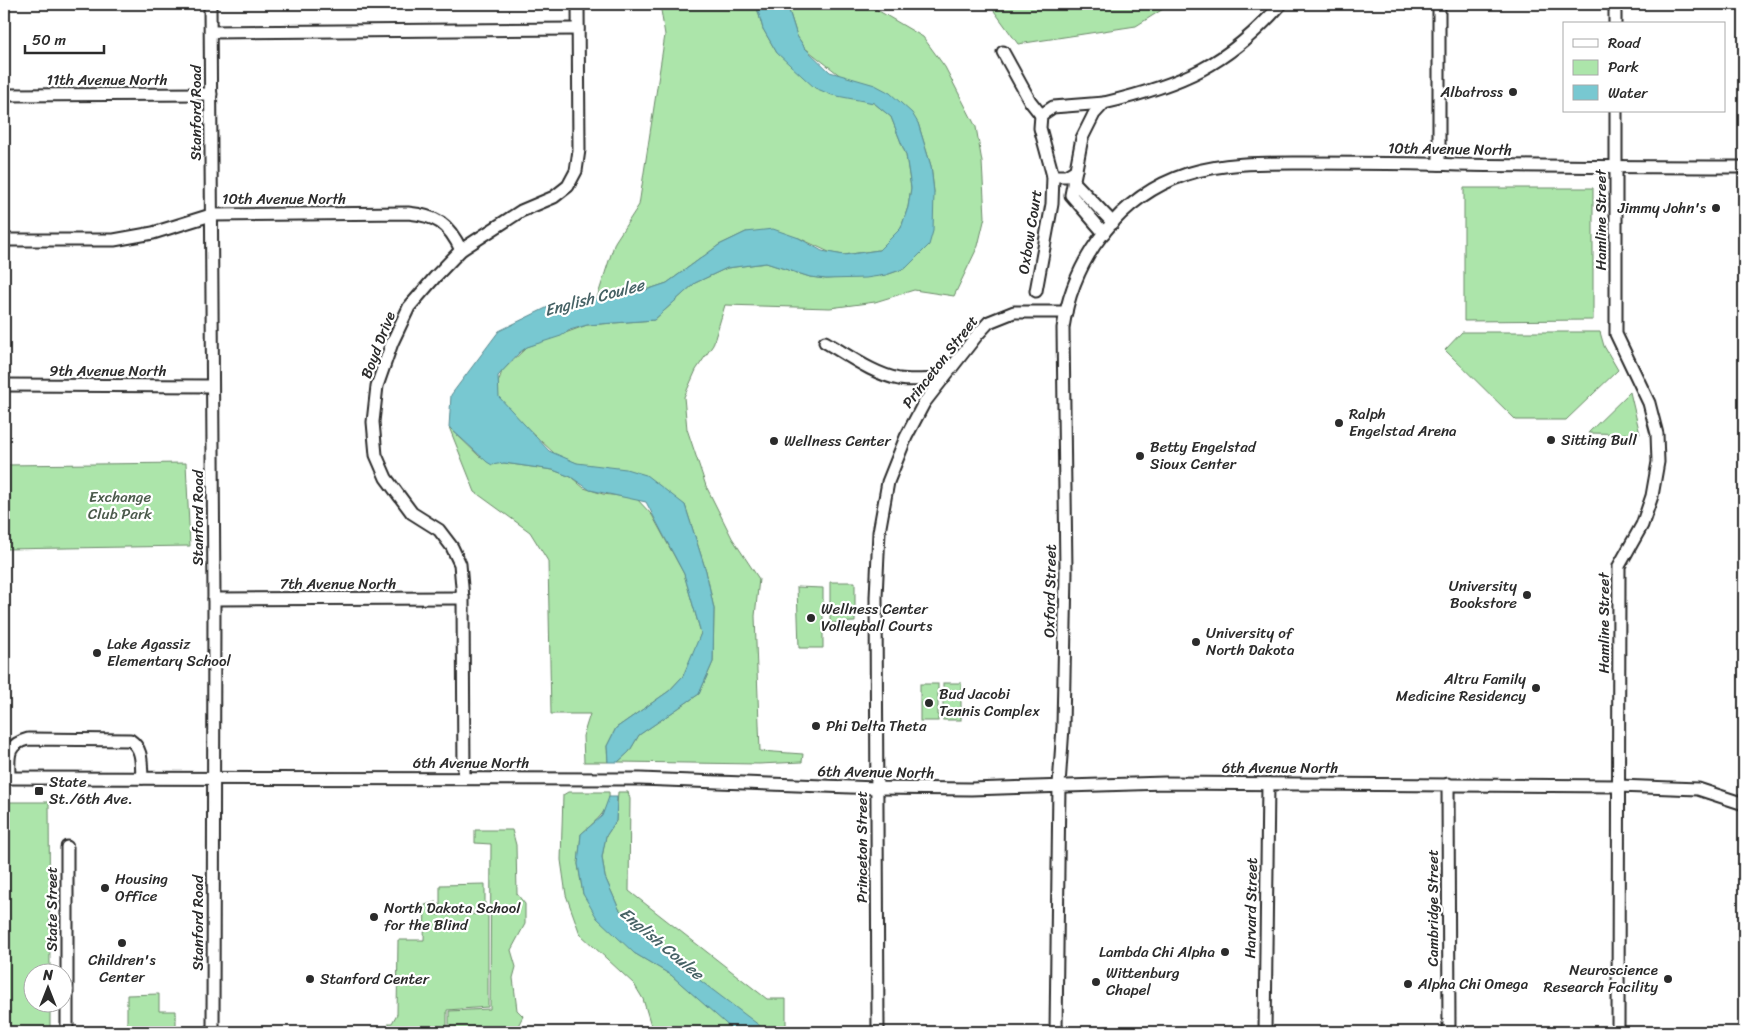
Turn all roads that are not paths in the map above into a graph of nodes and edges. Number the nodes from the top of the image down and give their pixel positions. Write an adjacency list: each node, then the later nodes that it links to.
1 (210, 4): 8 (street, Stanford Road)
2 (578, 4): 7 (street, Boyd Drive)
3 (1281, 4): 12 (street)
4 (1439, 4): 15 (street)
5 (1615, 4): 6 (street)
6 (1615, 22)
7 (578, 29): 8 (street); 25 (street, Boyd Drive)
8 (211, 32): 10 (street, Stanford Road)
9 (1003, 52): 14 (street, Oxbow Court)
10 (211, 94): 11 (street, 11th Avenue North); 21 (street, Stanford Road)
11 (4, 95)
12 (1104, 103): 14 (street); 19 (street)
13 (1616, 112): 17 (street, Hamline Street)
14 (1040, 115): 18 (street, Oxbow Court)
15 (1439, 164): 17 (street, 10th Avenue North); 20 (street, 10th Avenue North)
16 (1744, 167): 17 (street, 10th Avenue North)
17 (1616, 168): 41 (street, Hamline Street)
18 (1053, 176): 19 (street, Oxbow Court); 26 (street, Oxbow Court)
19 (1074, 176): 22 (street); 23 (street)
20 (1159, 186): 22 (street, Oxford Street)
21 (211, 215): 24 (street, 10th Avenue North); 25 (street, 10th Avenue North); 31 (street, Stanford Road)
22 (1113, 223): 23 (street, Oxford Street)
23 (1104, 233): 27 (street, Oxford Street)
24 (4, 240)
25 (461, 250): 32 (street, Boyd Drive)
26 (1036, 291)
27 (1066, 312): 29 (street, Princeton Street); 40 (street, Oxford Street)
28 (825, 342): 29 (street)
29 (943, 379): 42 (street, Princeton Street)
30 (4, 386): 31 (street, 9th Avenue North)
31 (212, 386): 33 (street, Stanford Road)
32 (463, 598): 33 (street, 7th Avenue North); 37 (street, Boyd Drive)
33 (214, 599): 34 (street, Stanford Road)
34 (214, 777): 36 (street, 6th Avenue North); 37 (street, 6th Avenue North); 46 (street, Stanford Road)
35 (6, 778): 36 (street, 6th Avenue North); 36 (street)
36 (142, 778)
37 (464, 778): 42 (street, 6th Avenue North)
38 (1268, 784): 39 (street, 6th Avenue North); 40 (street, 6th Avenue North); 49 (street, Harvard Street)
39 (1448, 784): 41 (street, 6th Avenue North); 50 (street, Cambridge Street)
40 (1059, 785): 42 (street, 6th Avenue North); 48 (street, Oxford Street)
41 (1618, 786): 43 (street, 6th Avenue North); 51 (street, Hamline Street)
42 (877, 788): 47 (street, Princeton Street)
43 (1744, 804)
44 (67, 847): 45 (street, State Street)
45 (67, 1032)
46 (213, 1032)
47 (878, 1032)
48 (1056, 1032)
49 (1265, 1032)
50 (1449, 1032)
51 (1618, 1032)

